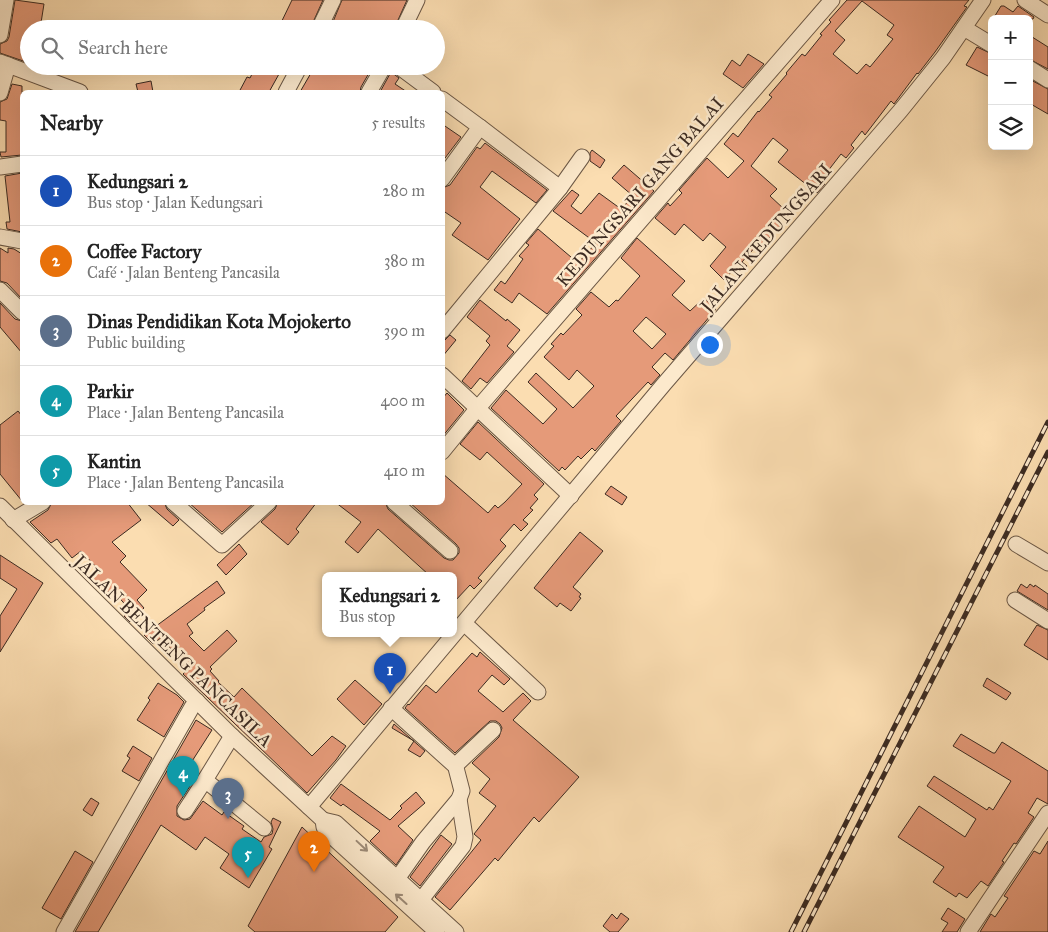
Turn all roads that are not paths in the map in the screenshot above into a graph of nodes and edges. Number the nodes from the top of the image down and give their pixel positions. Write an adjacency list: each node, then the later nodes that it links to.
1 (6, 0): 11 (street)
2 (333, 0): 8 (street)
3 (417, 0): 9 (street)
4 (832, 0): 39 (street, KEDUNGSARI GANG BALAI)
5 (983, 0): 10 (street, JALAN KEDUNGSARI)
6 (1024, 0): 7 (street)
7 (1048, 15)
8 (323, 20)
9 (407, 20)
10 (964, 28): 12 (street); 41 (street, JALAN KEDUNGSARI)
11 (0, 35)
12 (988, 43)
13 (4, 63): 14 (street); 25 (street)
14 (20, 69)
15 (1033, 71): 20 (street)
16 (35, 75): 21 (street)
17 (295, 75): 22 (street)
18 (379, 75): 23 (street)
19 (410, 75): 24 (street)
20 (1048, 80)
21 (75, 90)
22 (287, 90)
23 (370, 90)
24 (430, 90)
25 (0, 93)
26 (445, 101): 27 (street)
27 (480, 127): 31 (street); 32 (street)
28 (582, 158): 32 (street)
29 (20, 164): 30 (street)
30 (0, 166)
31 (445, 175)
32 (560, 188): 37 (street)
33 (0, 237): 34 (street)
34 (20, 241)
35 (0, 290): 36 (street)
36 (20, 310)
37 (445, 327)
38 (445, 378): 39 (street)
39 (477, 409): 40 (street, KEDUNGSARI GANG BALAI); 41 (street)
40 (445, 448)
41 (571, 496): 53 (street, JALAN KEDUNGSARI)
42 (38, 505): 47 (street)
43 (178, 505): 44 (street)
44 (266, 505)
45 (397, 505): 49 (street)
46 (0, 506): 47 (street, JALAN BENTENG PANCASILA)
47 (13, 520): 57 (street, JALAN BENTENG PANCASILA)
48 (1016, 544): 50 (street)
49 (450, 551)
50 (1048, 563)
51 (1015, 600): 52 (street)
52 (1048, 621)
53 (464, 623): 54 (street, JALAN KEDUNGSARI); 56 (street)
54 (457, 631)
55 (452, 637): 58 (street, JALAN KEDUNGSARI)
56 (538, 692)
57 (197, 701): 60 (street, JALAN BENTENG PANCASILA); 71 (street)
58 (392, 708): 61 (street); 64 (street, JALAN KEDUNGSARI)
59 (493, 730): 61 (street)
60 (232, 736): 62 (street); 64 (street, JALAN BENTENG PANCASILA)
61 (455, 764): 63 (street)
62 (206, 780): 65 (street); 68 (street)
63 (459, 799): 69 (street); 70 (street)
64 (309, 806): 67 (street, JALAN BENTENG PANCASILA)
65 (185, 811)
66 (1048, 813): 74 (street)
67 (323, 820): 69 (street, JALAN BENTENG PANCASILA, one-way to 69); 72 (street, JALAN BENTENG PANCASILA, one-way to 67)
68 (264, 828)
69 (397, 879): 70 (street, JALAN BENTENG PANCASILA)
70 (421, 900): 73 (street, JALAN BENTENG PANCASILA)
71 (64, 932)
72 (437, 932)
73 (456, 932)
74 (968, 932)

